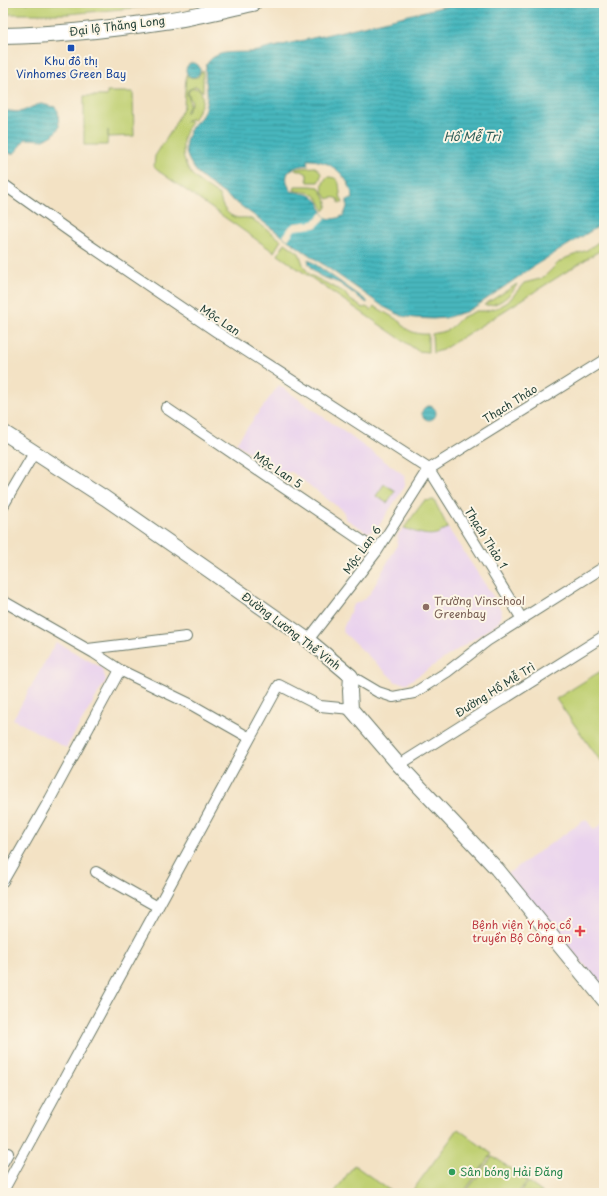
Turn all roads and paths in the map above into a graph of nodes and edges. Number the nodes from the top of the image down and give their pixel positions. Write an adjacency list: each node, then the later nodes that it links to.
1 (253, 3): 2 (main road, Đại lộ Thăng Long)
2 (3, 36)
3 (3, 184): 8 (street, Mộc Lan)
4 (604, 360): 8 (street, Thạch Thảo)
5 (166, 408): 10 (street, Mộc Lan 5)
6 (3, 432): 7 (street, Đường Lương Thế Vinh)
7 (34, 453): 9 (street); 16 (street, Đường Lương Thế Vinh)
8 (429, 470): 10 (street, Mộc Lan 6); 13 (street, Thạch Thảo 1)
9 (3, 506)
10 (377, 551): 16 (street, Mộc Lan 6)
11 (604, 567): 13 (street)
12 (3, 601): 17 (street)
13 (522, 619): 19 (street)
14 (604, 636): 22 (street, Đường Hồ Mễ Trì)
15 (186, 637): 17 (street)
16 (308, 640): 19 (street, Đường Lương Thế Vinh)
17 (88, 649): 18 (street)
18 (120, 670): 21 (street); 24 (street)
19 (351, 676): 20 (street, Đường Lương Thế Vinh)
20 (351, 709): 21 (street); 22 (street)
21 (250, 738): 25 (street)
22 (399, 765): 26 (street)
23 (96, 872): 25 (street)
24 (3, 881)
25 (158, 907): 27 (street)
26 (604, 1000)
27 (3, 1191)

